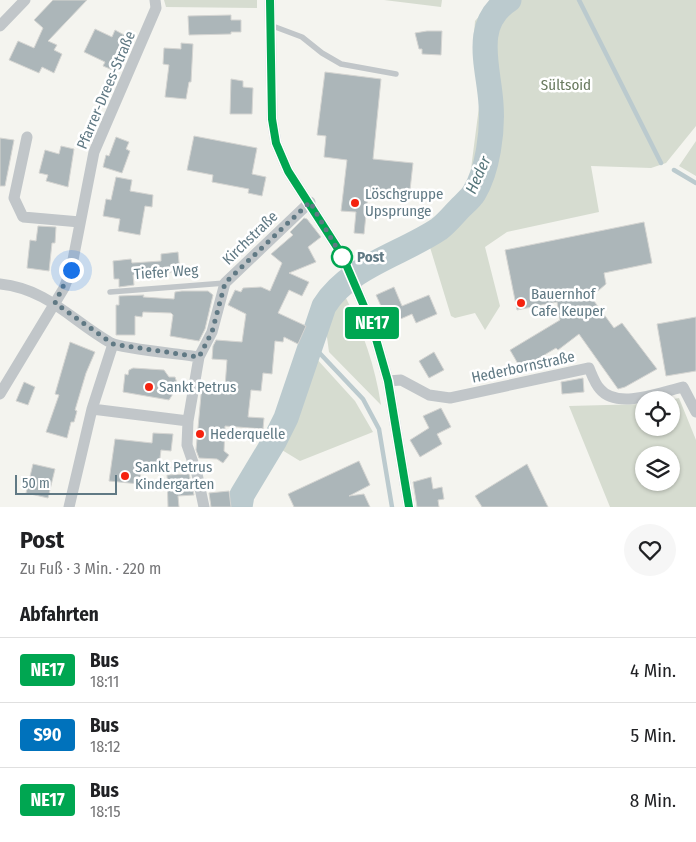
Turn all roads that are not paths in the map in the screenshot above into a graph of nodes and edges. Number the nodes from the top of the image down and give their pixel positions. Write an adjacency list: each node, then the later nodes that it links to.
1 (25, 0): 4 (street)
2 (155, 0): 9 (street, Pfarrer-Drees-Straße)
3 (270, 0): 5 (street)
4 (0, 26)
5 (270, 26): 6 (lane); 8 (street)
6 (396, 74)
7 (27, 137): 9 (street)
8 (310, 202): 10 (street, Kirchstraße); 16 (street)
9 (80, 222): 13 (street, Pfarrer-Drees-Straße)
10 (225, 283): 12 (lane, Tiefer Weg); 15 (street, Kirchstraße)
11 (0, 284): 13 (street)
12 (110, 292)
13 (55, 303): 14 (street); 17 (street, Pfarrer-Drees-Straße)
14 (113, 344): 15 (street); 18 (street)
15 (199, 357): 20 (street, Kirchstraße)
16 (388, 381): 19 (street, Hederbornstraße); 23 (street)
17 (0, 394)
18 (92, 409): 20 (street); 21 (street)
19 (696, 412)
20 (188, 421): 22 (street, Kirchstraße)
21 (69, 507)
22 (204, 507)
23 (409, 507)

